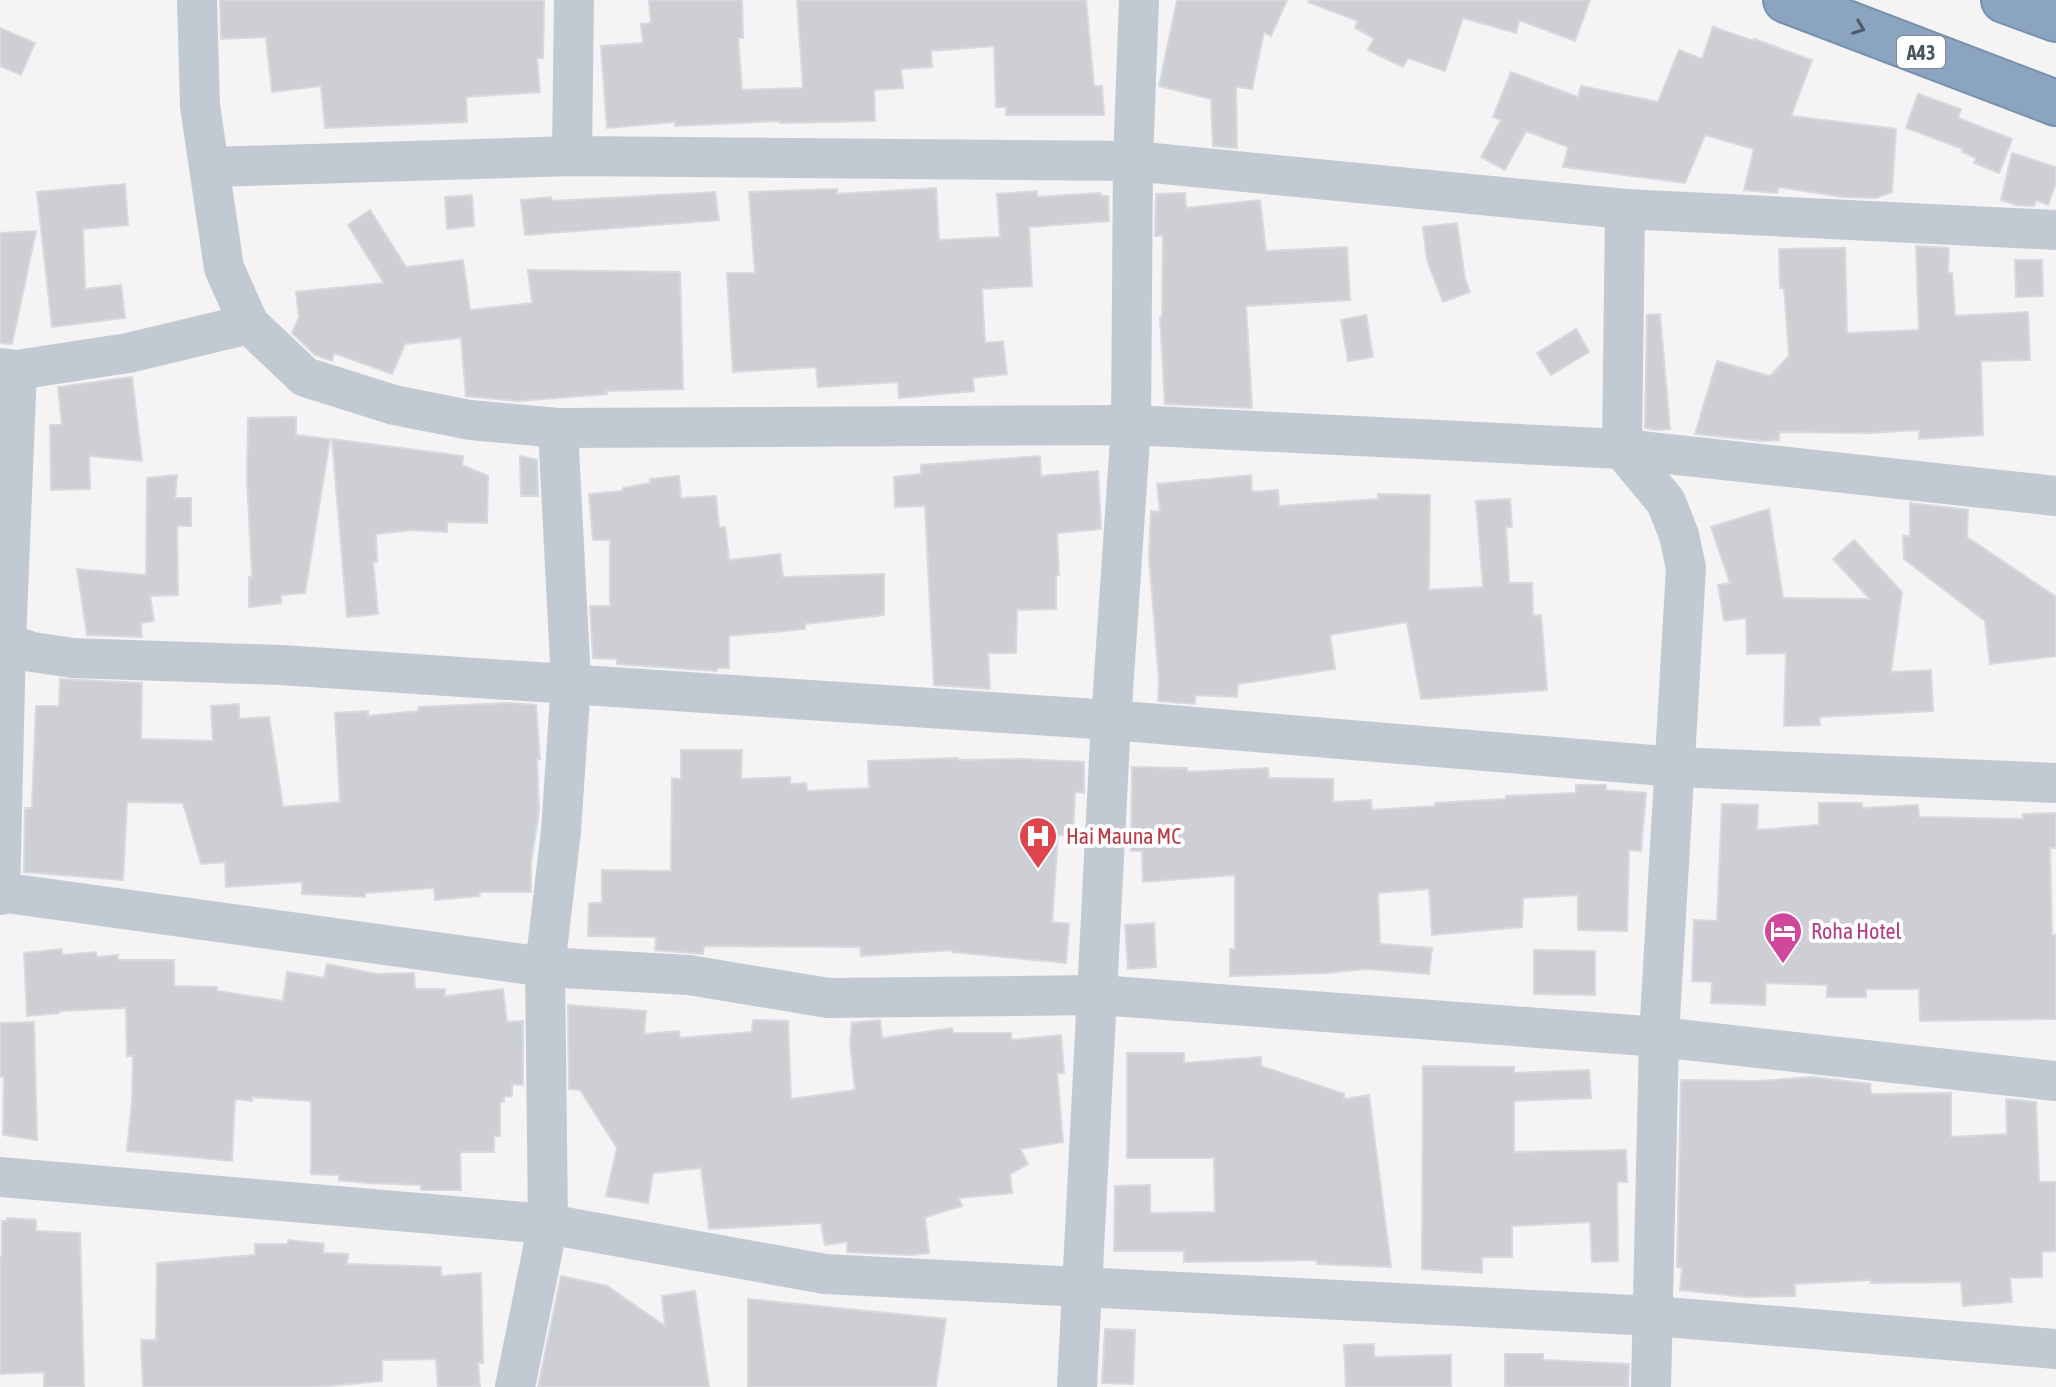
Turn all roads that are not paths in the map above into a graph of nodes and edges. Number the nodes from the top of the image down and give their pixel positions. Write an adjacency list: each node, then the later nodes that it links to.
1 (197, 0): 10 (street)
2 (574, 0): 8 (street)
3 (1139, 0): 9 (street)
4 (1786, 0): 7 (highway, A43, one-way to 7)
5 (2004, 0): 6 (highway)
6 (2056, 19)
7 (2056, 103)
8 (572, 156): 9 (street); 10 (street)
9 (1133, 161): 11 (street); 15 (street)
10 (211, 167): 13 (street)
11 (1625, 209): 12 (street); 17 (street)
12 (2056, 230)
13 (249, 324): 14 (street); 16 (street)
14 (8, 369): 19 (street)
15 (1131, 425): 16 (street); 17 (street); 21 (street)
16 (558, 428): 20 (street)
17 (1622, 449): 18 (street); 22 (street)
18 (2056, 496)
19 (3, 642): 20 (street); 24 (street)
20 (571, 683): 21 (street); 25 (street)
21 (1111, 720): 22 (street); 26 (street)
22 (1676, 767): 23 (street); 27 (street)
23 (2056, 783)
24 (0, 893): 25 (street)
25 (545, 967): 26 (street); 30 (street)
26 (1099, 995): 27 (street); 31 (street)
27 (1659, 1037): 28 (street); 32 (street)
28 (2056, 1081)
29 (0, 1177): 30 (street)
30 (548, 1224): 31 (street); 34 (street)
31 (1082, 1287): 32 (street); 35 (street)
32 (1654, 1316): 33 (street); 36 (street)
33 (2056, 1349)
34 (515, 1387)
35 (1077, 1387)
36 (1651, 1387)

